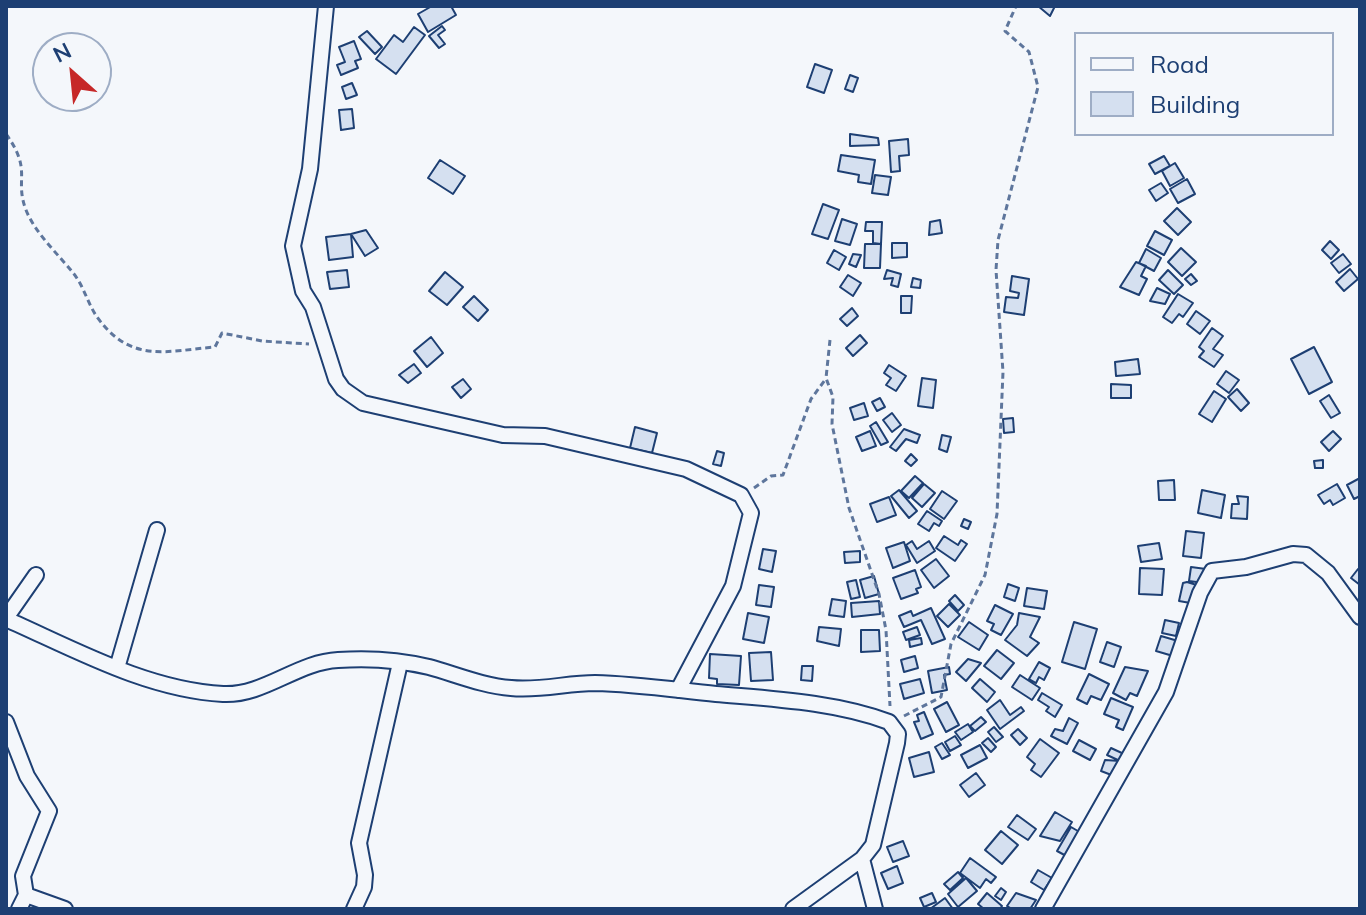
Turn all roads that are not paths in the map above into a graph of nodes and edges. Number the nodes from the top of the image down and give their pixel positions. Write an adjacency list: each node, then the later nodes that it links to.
1 (326, 6): 8 (street)
2 (157, 530): 7 (street)
3 (36, 575): 5 (street)
4 (1360, 617): 16 (street)
5 (6, 618): 7 (street)
6 (400, 663): 7 (street); 8 (street); 13 (street)
7 (117, 668)
8 (678, 690): 10 (street)
9 (6, 722): 11 (street)
10 (862, 859): 14 (street); 15 (street)
11 (23, 902): 12 (street)
12 (65, 909)
13 (354, 909)
14 (793, 909)
15 (875, 909)
16 (1043, 909)

